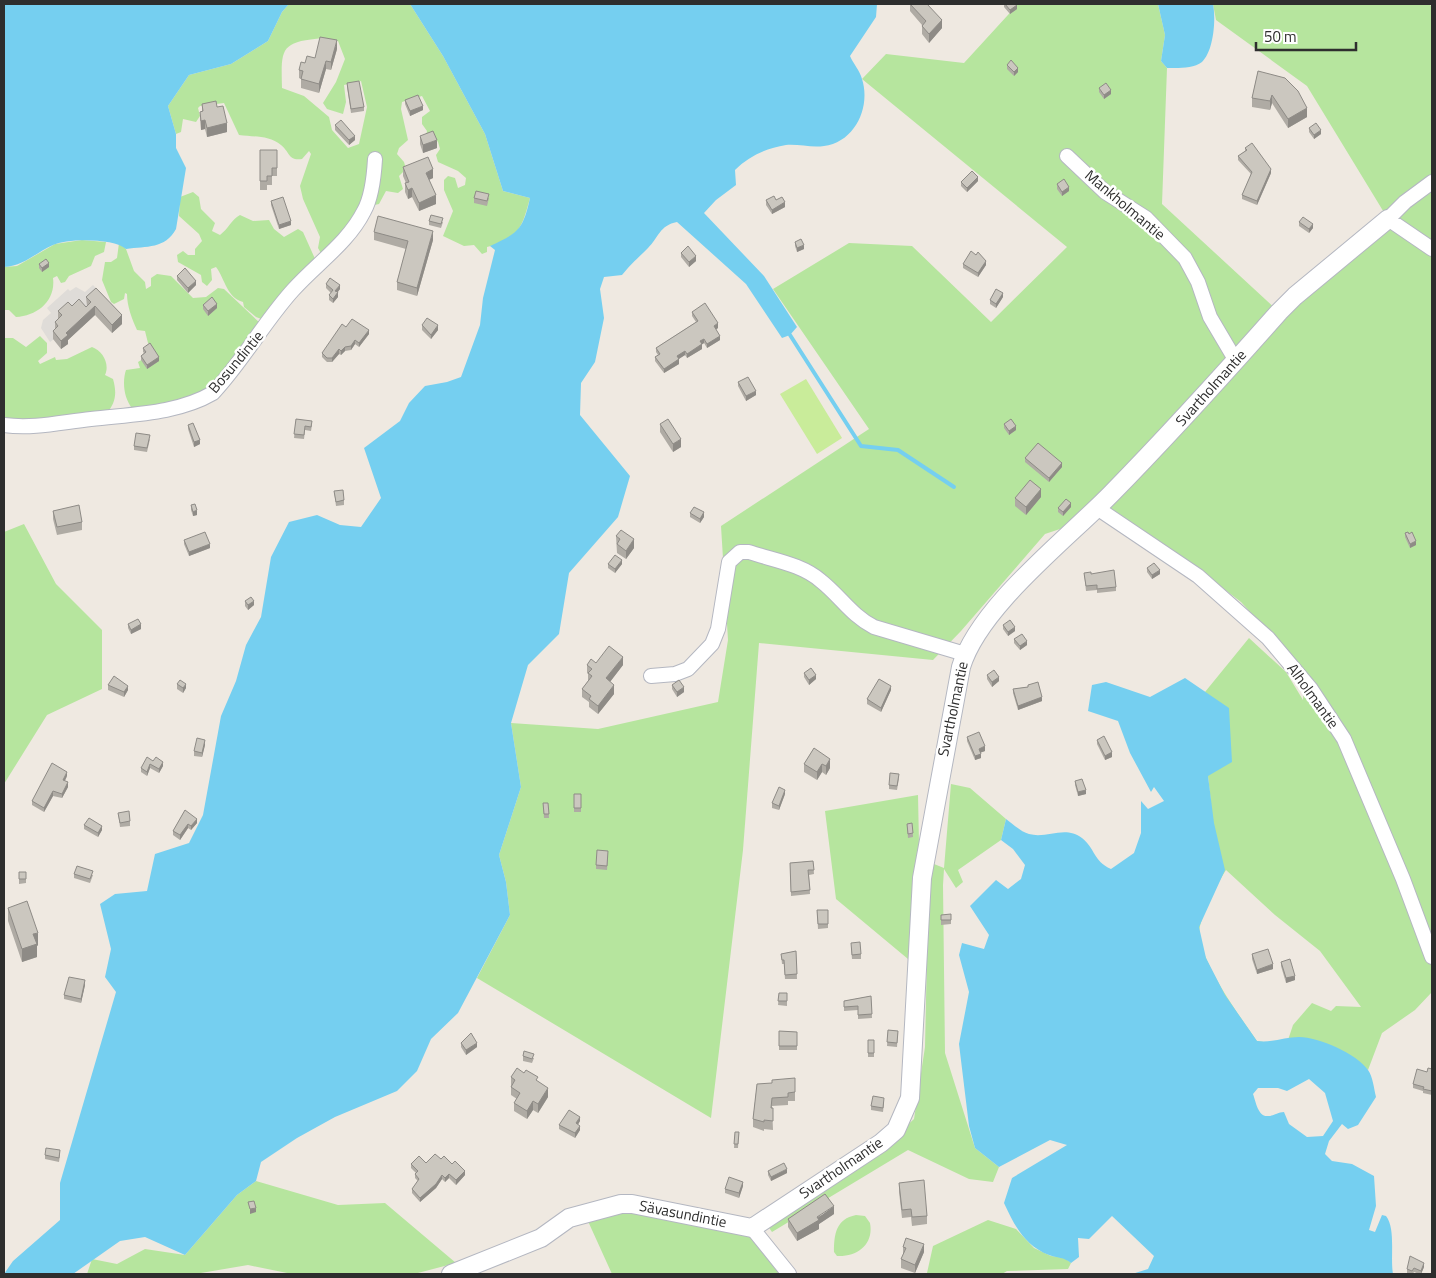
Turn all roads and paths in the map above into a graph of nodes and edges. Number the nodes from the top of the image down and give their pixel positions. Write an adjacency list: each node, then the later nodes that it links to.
1 (1067, 156): 6 (street, Mankholmantie)
2 (375, 159): 7 (street, Bosundintie)
3 (1432, 182): 4 (street, Svartholmantie)
4 (1388, 219): 5 (street); 6 (street, Svartholmantie)
5 (1432, 249)
6 (1236, 361): 8 (street, Svartholmantie)
7 (4, 425)
8 (1097, 508): 9 (street, Svartholmantie); 11 (street, Alholmantie)
9 (965, 654): 10 (street); 12 (street, Svartholmantie)
10 (651, 676)
11 (1432, 958)
12 (752, 1228): 13 (street, Sävasundintie); 14 (street)
13 (451, 1274)
14 (789, 1274)

